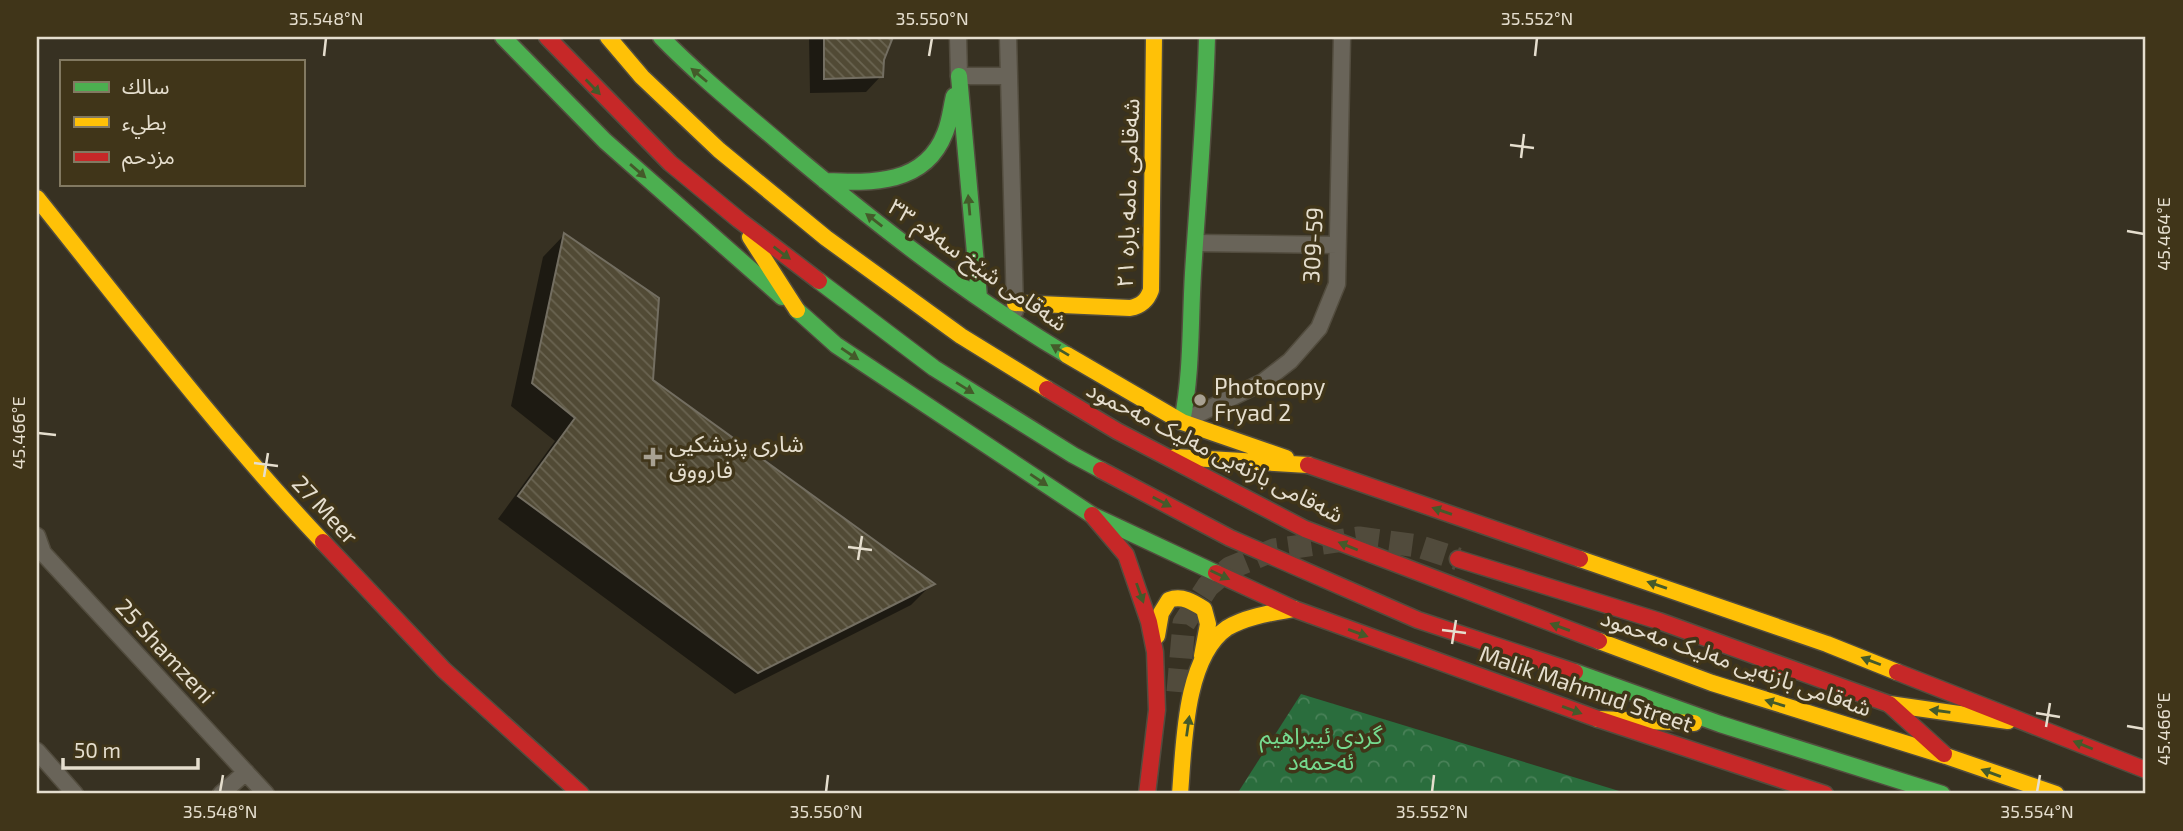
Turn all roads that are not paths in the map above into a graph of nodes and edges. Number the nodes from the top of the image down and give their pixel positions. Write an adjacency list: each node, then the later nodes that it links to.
1 (503, 37): 19 (main road, one-way to 19)
2 (547, 37): 14 (main road, one-way to 14)
3 (608, 37): 22 (main road, شەقامی بازنەیی مەلیک مەحمود)
4 (661, 37): 12 (main road, شەقامی شێخ سەلام ٣٣, one-way to 4)
5 (958, 37): 10 (street)
6 (1008, 37): 11 (street)
7 (1154, 37): 18 (main road, شەقامی مامە یارە ٢١)
8 (1207, 37): 15 (main road)
9 (1342, 37): 16 (street, 309-59)
10 (959, 76): 11 (street); 12 (main road); 17 (main road, one-way to 10)
11 (1009, 76): 18 (street)
12 (825, 181): 17 (main road, شەقامی شێخ سەلام ٣٣, one-way to 12)
13 (37, 198): 43 (main road, 27 Meer)
14 (739, 220): 19 (main road); 34 (main road, one-way to 34)
15 (1196, 243): 16 (street); 21 (main road)
16 (1337, 245): 21 (street, 309-59)
17 (979, 297): 20 (main road, شەقامی شێخ سەلام ٣٣)
18 (1015, 303): 20 (street)
19 (797, 310): 24 (main road, one-way to 24)
20 (1016, 322): 21 (main road, شەقامی شێخ سەلام ٣٣, one-way to 20)
21 (1182, 422): 23 (main road, شەقامی شێخ سەلام ٣٣)
22 (1166, 457): 23 (main road); 37 (main road, شەقامی بازنەیی مەلیک مەحمود, one-way to 22)
23 (1308, 465): 35 (main road, شەقامی شێخ سەلام ٣٣, one-way to 23)
24 (1092, 515): 28 (main road, Malik Mahmud Street, one-way to 28); 29 (main road, one-way to 29)
25 (37, 536): 26 (street, 25 Shamzeni)
26 (40, 554): 39 (street, 25 Shamzeni)
27 (1458, 559): 32 (main road)
28 (1294, 609): 30 (main road); 33 (main road, Malik Mahmud Street, one-way to 33)
29 (1155, 652): 30 (main road); 44 (main road)
30 (1202, 663): 46 (main road, one-way to 30)
31 (1178, 692): 45 (main road)
32 (1889, 705): 35 (main road, one-way to 32); 37 (main road)
33 (1598, 719): 34 (main road); 47 (main road, Malik Mahmud Street)
34 (1720, 724): 48 (main road)
35 (2032, 724): 38 (main road, one-way to 35)
36 (37, 751): 40 (street)
37 (1946, 756): 49 (main road, شەقامی بازنەیی مەلیک مەحمود, one-way to 37)
38 (2146, 770)
39 (246, 772): 41 (street); 42 (street, 25 Shamzeni)
40 (75, 794)
41 (220, 794)
42 (265, 794)
43 (581, 794)
44 (1147, 794)
45 (1164, 794)
46 (1180, 794)
47 (1825, 794)
48 (1942, 794)
49 (2056, 794)

